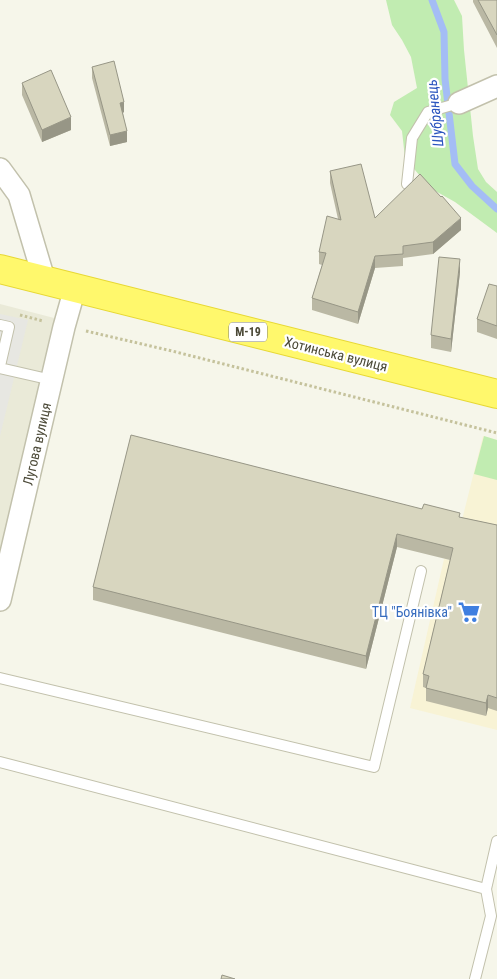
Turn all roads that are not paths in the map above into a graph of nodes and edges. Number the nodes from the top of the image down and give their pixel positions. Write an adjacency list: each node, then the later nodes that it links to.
1 (497, 86): 2 (street)
2 (458, 103): 4 (lane)
3 (0, 169): 6 (street)
4 (407, 184)
5 (0, 269): 6 (highway, Хотинська вулиця / М-19)
6 (44, 279): 7 (highway, Хотинська вулиця / М-19)
7 (75, 288): 10 (street, Лугова вулиця); 11 (highway, Хотинська вулиця / М-19)
8 (0, 325): 9 (lane)
9 (0, 367): 10 (lane)
10 (52, 380): 13 (street, Лугова вулиця)
11 (497, 394)
12 (421, 571): 14 (lane)
13 (0, 600)
14 (0, 678)
15 (0, 762): 17 (lane)
16 (497, 841): 17 (lane)
17 (486, 889): 18 (lane)
18 (475, 979)

